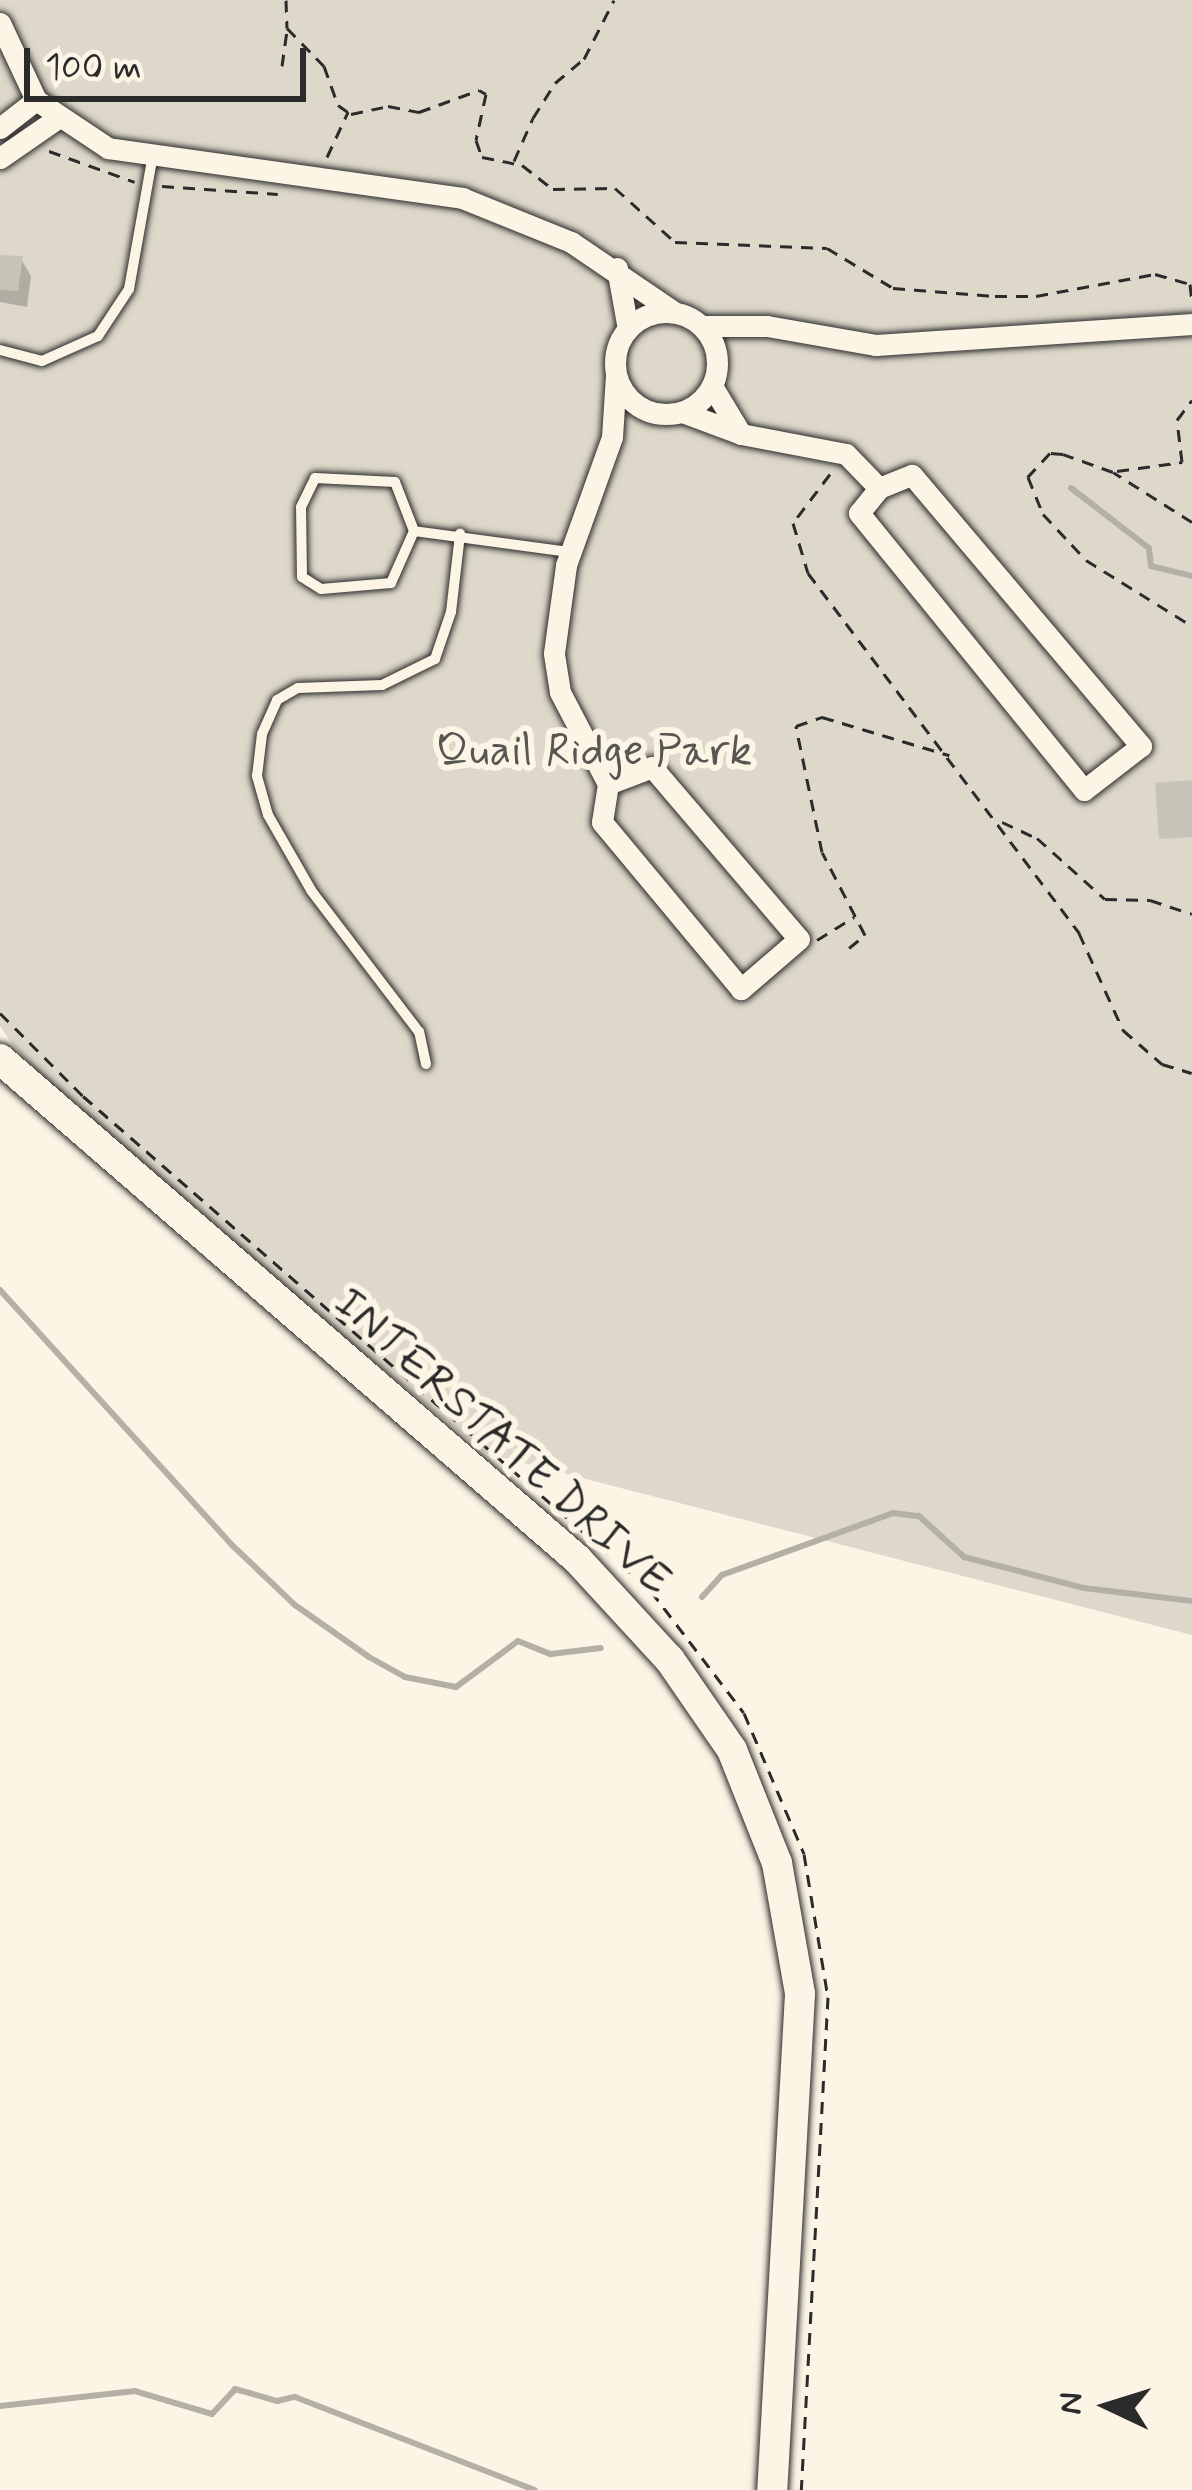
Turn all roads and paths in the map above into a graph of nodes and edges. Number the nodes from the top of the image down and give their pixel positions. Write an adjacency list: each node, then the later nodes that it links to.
1 (286, 0): 4 (path)
2 (614, 0): 10 (path)
3 (0, 23): 6 (street)
4 (287, 28): 5 (path); 10 (path)
5 (282, 66)
6 (45, 110): 7 (street); 8 (street); 9 (street)
7 (0, 128)
8 (0, 158)
9 (152, 160): 11 (street); 18 (lane)
10 (513, 163): 12 (path)
11 (617, 268): 13 (street); 17 (street)
12 (1192, 302)
13 (674, 312): 15 (street); 17 (street)
14 (1192, 324): 16 (street)
15 (702, 326): 16 (street); 19 (street)
16 (747, 328): 19 (street)
17 (628, 329): 20 (street)
18 (0, 350)
19 (717, 357): 21 (street)
20 (616, 375): 23 (street); 26 (street)
21 (712, 386): 24 (street); 25 (street)
22 (1192, 400): 28 (path)
23 (651, 412): 24 (street); 26 (street)
24 (682, 412): 25 (street)
25 (741, 434): 27 (street)
26 (611, 437): 33 (street)
27 (846, 454): 29 (street); 35 (path)
28 (1112, 472): 30 (path); 34 (path)
29 (879, 488): 29 (street)
30 (1192, 522)
31 (414, 531): 31 (lane); 32 (lane)
32 (460, 534): 33 (lane); 44 (lane)
33 (570, 552): 36 (street)
34 (1192, 626)
35 (950, 755): 37 (path); 39 (path)
36 (608, 784): 40 (street); 40 (street)
37 (1000, 823): 38 (path); 45 (path)
38 (1192, 914)
39 (855, 916): 40 (path); 41 (path)
40 (799, 939)
41 (849, 948)
42 (0, 1013): 47 (path)
43 (0, 1059): 46 (main road, INTERSTATE DRIVE)
44 (426, 1064)
45 (1192, 1073)
46 (772, 2490)
47 (801, 2490)

